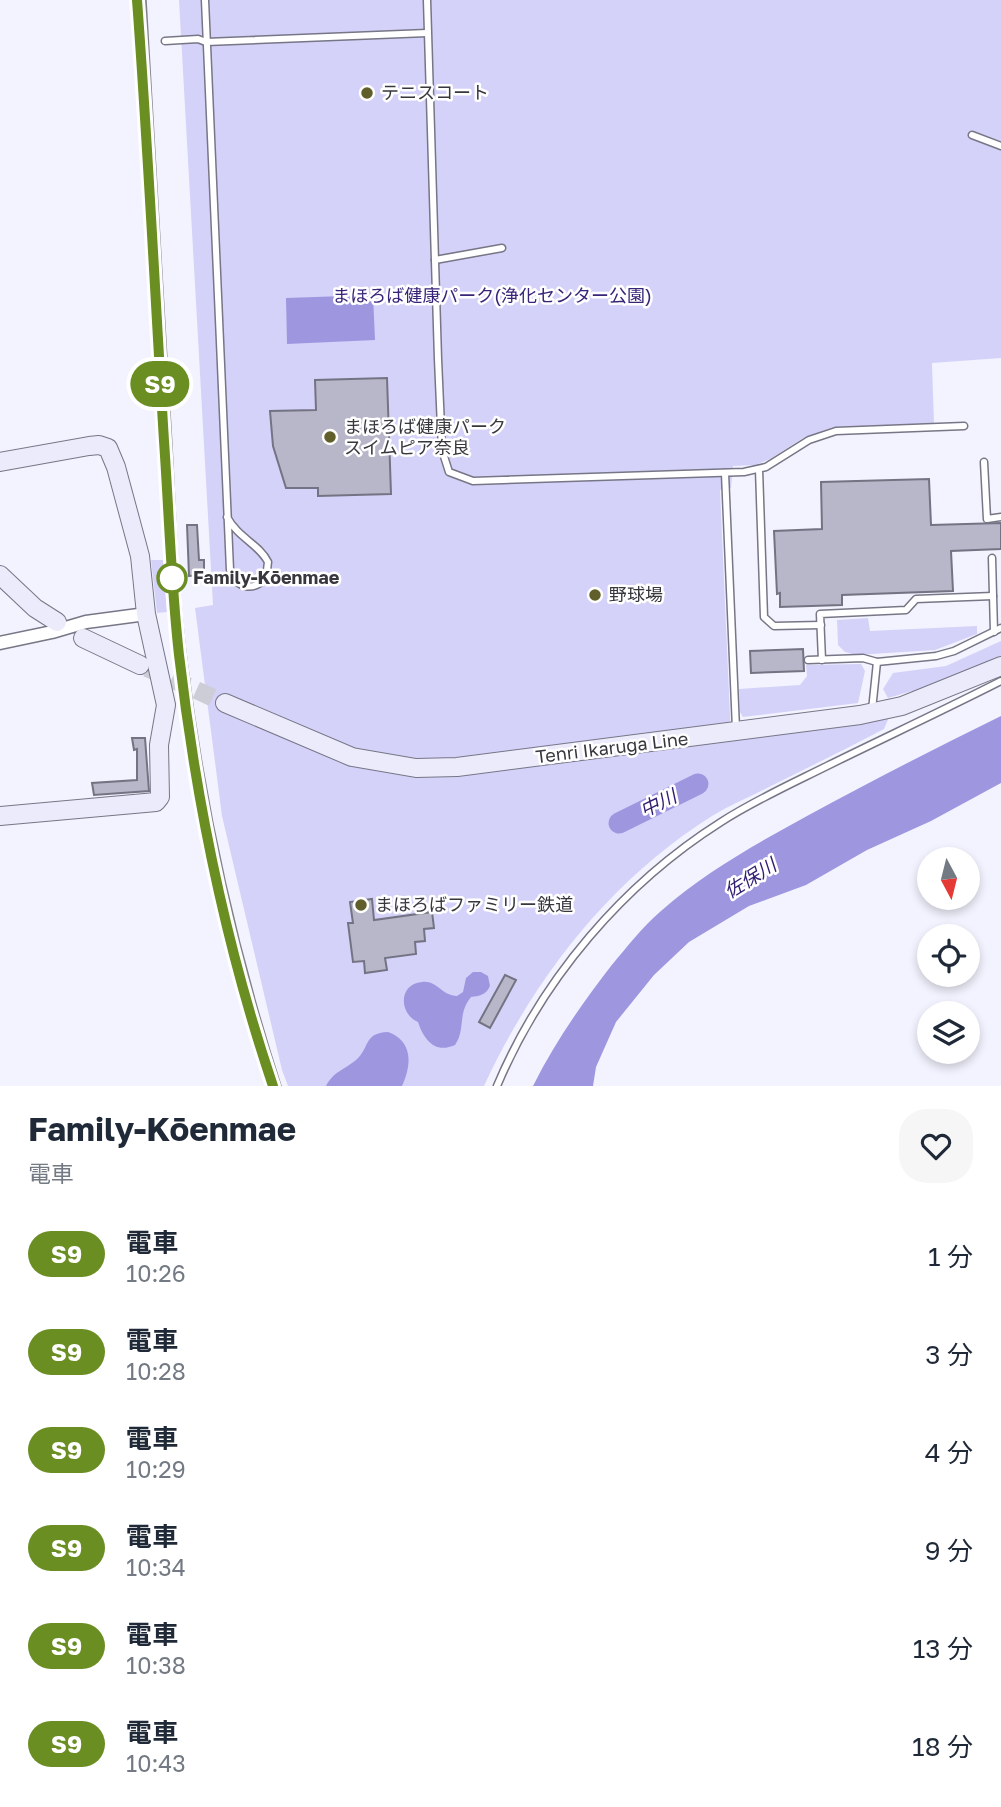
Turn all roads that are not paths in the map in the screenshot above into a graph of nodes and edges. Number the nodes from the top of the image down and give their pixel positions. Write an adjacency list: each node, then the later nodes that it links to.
1 (205, 0): 5 (lane)
2 (427, 0): 3 (lane)
3 (427, 33): 5 (lane); 9 (lane)
4 (165, 41): 5 (lane)
5 (206, 42): 15 (lane)
6 (972, 135): 7 (lane)
7 (1001, 146)
8 (502, 248): 9 (lane)
9 (435, 260): 14 (lane)
10 (964, 426): 13 (lane)
11 (0, 462): 20 (main road)
12 (984, 462): 16 (lane)
13 (759, 469): 14 (lane); 22 (lane)
14 (725, 472): 34 (lane)
15 (228, 517): 15 (lane)
16 (1001, 517)
17 (992, 558): 19 (lane)
18 (0, 575): 21 (main road)
19 (993, 596): 22 (lane); 23 (lane)
20 (146, 614): 25 (street); 35 (main road)
21 (57, 622)
22 (821, 625): 27 (lane)
23 (998, 630): 28 (lane)
24 (83, 638): 29 (main road)
25 (0, 643)
26 (808, 660): 27 (lane)
27 (822, 660): 28 (lane)
28 (877, 662): 33 (lane)
29 (140, 665)
30 (1001, 666): 33 (main road, Tenri Ikaruga Line)
31 (1001, 681): 36 (lane)
32 (225, 703): 34 (main road, Tenri Ikaruga Line)
33 (872, 712): 34 (main road, Tenri Ikaruga Line)
34 (737, 733)
35 (0, 816)
36 (497, 1086)

